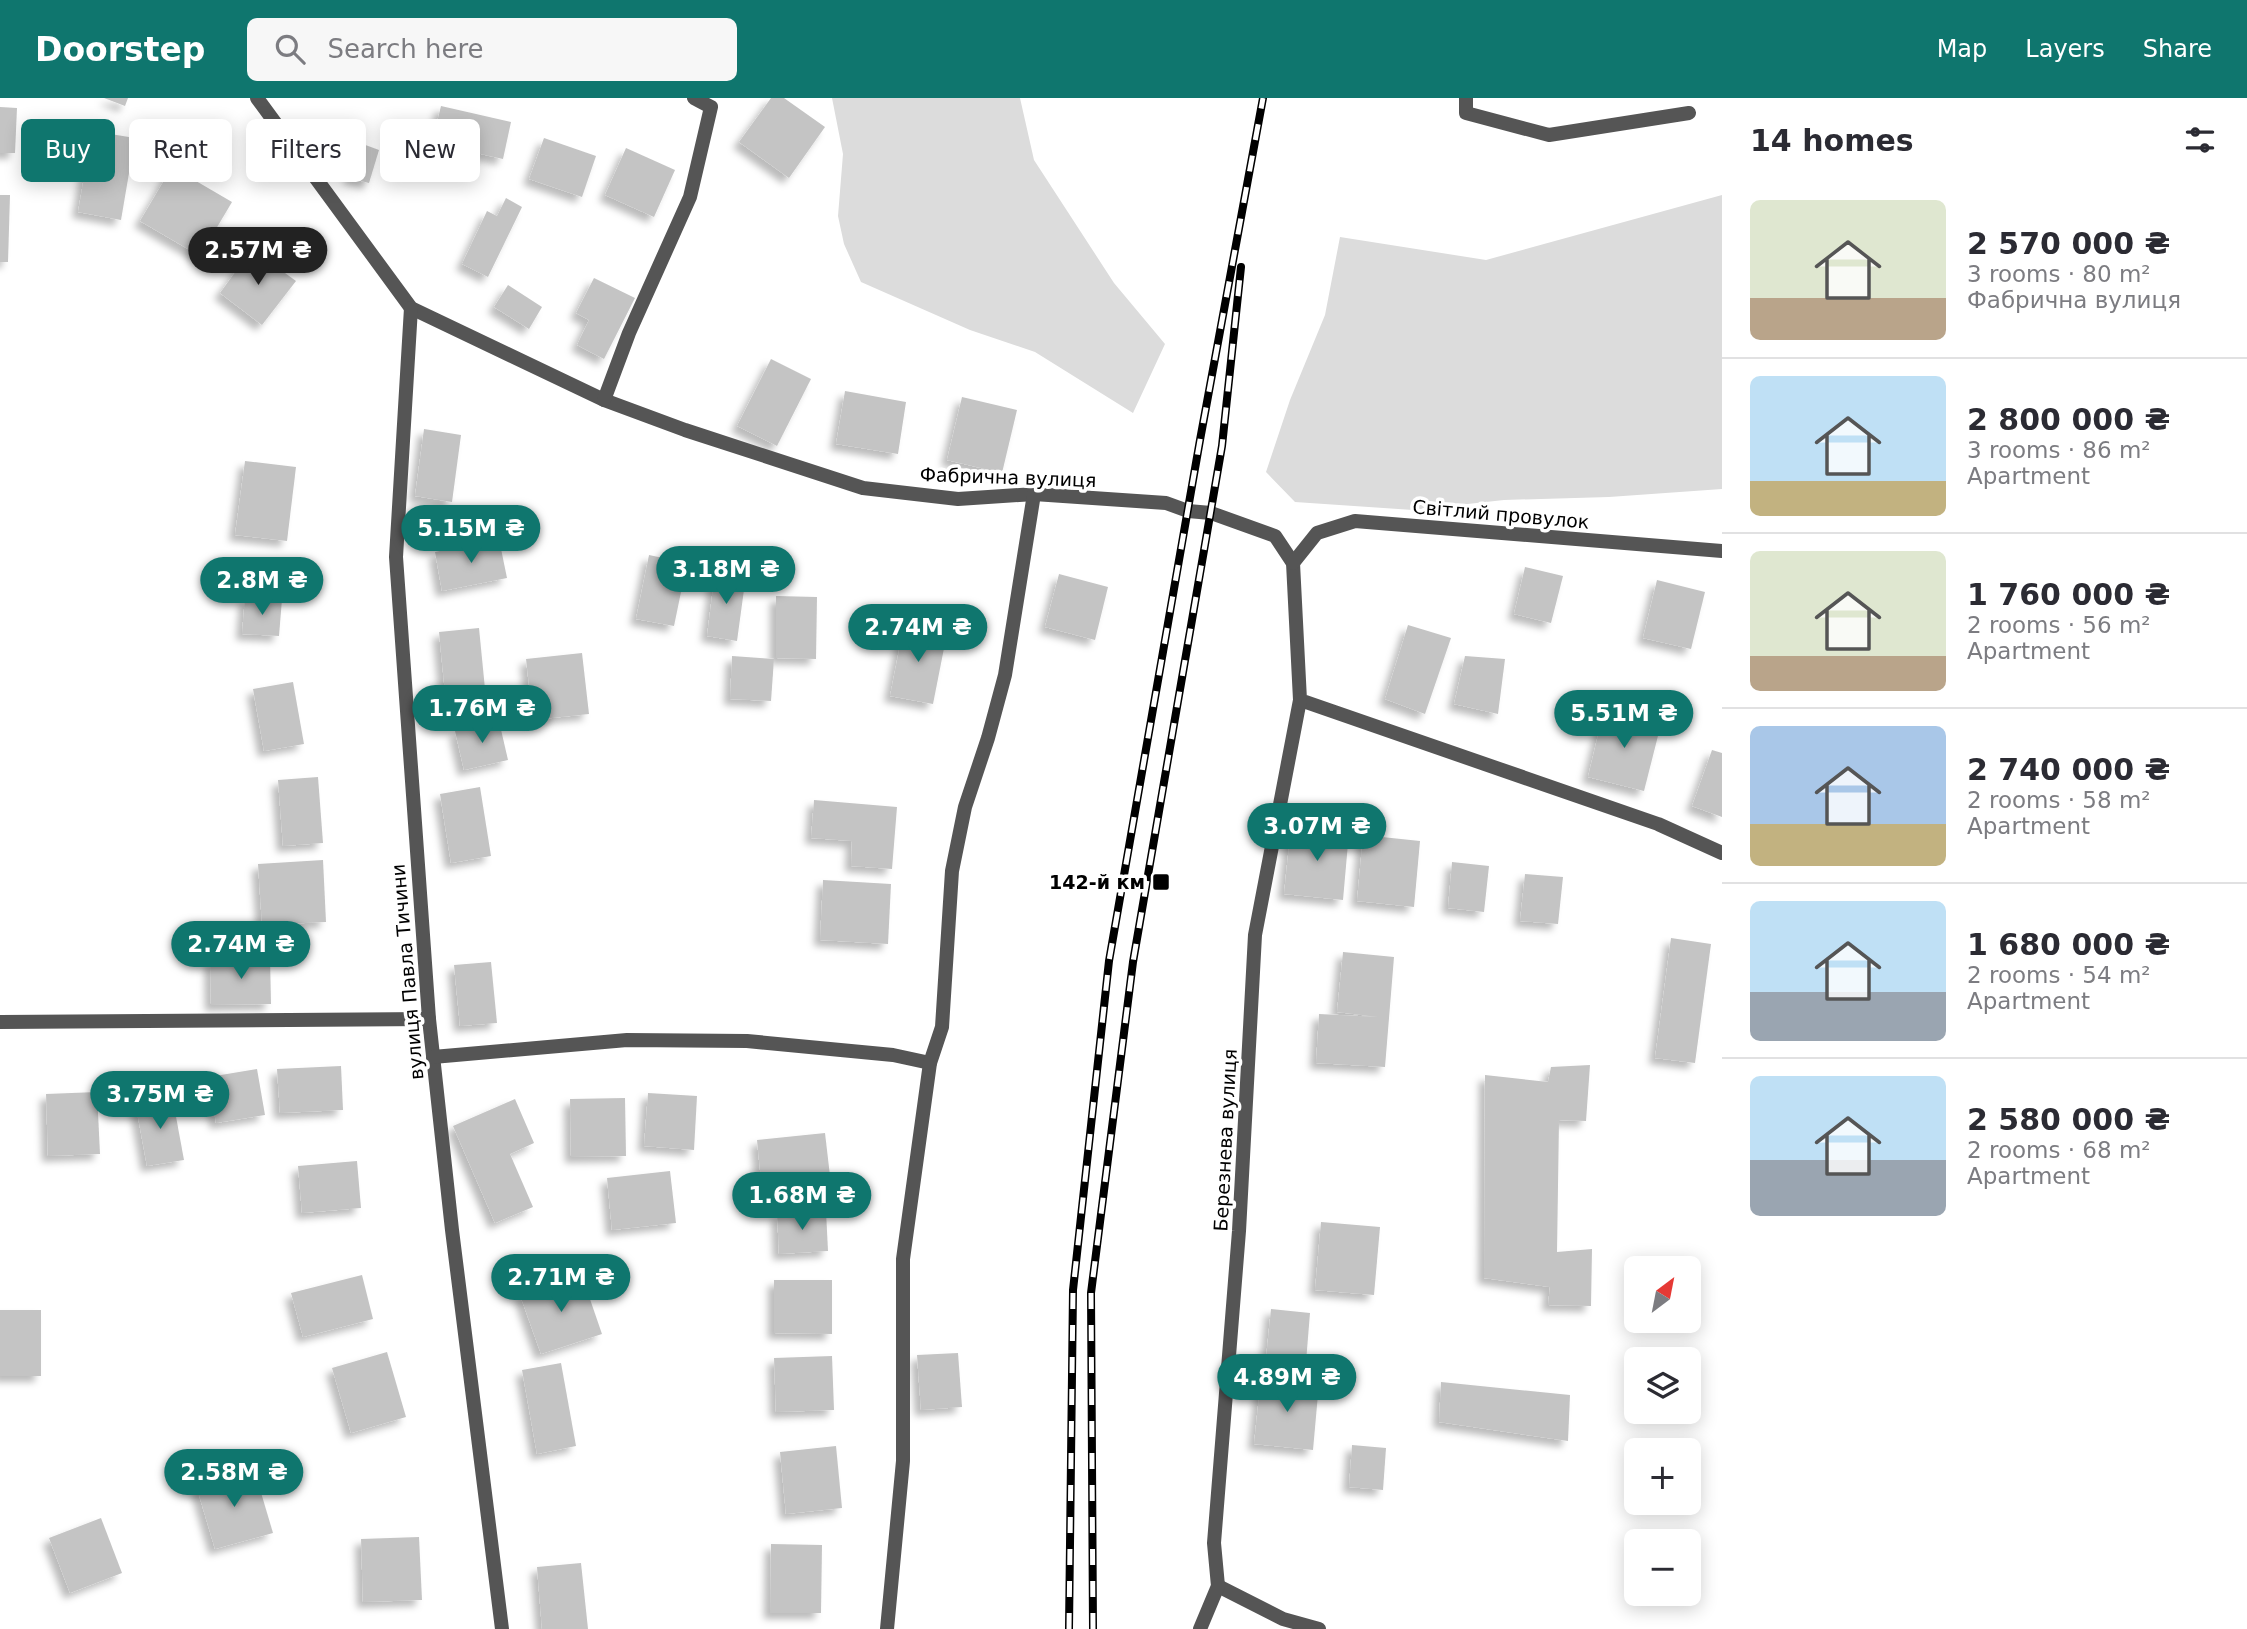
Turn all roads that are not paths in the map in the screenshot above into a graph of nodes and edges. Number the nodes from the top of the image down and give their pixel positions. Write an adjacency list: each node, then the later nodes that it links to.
1 (257, 98): 5 (street, Фабрична вулиця)
2 (694, 98): 6 (street)
3 (1466, 98): 4 (street)
4 (1689, 113)
5 (411, 308): 6 (street, Фабрична вулиця); 12 (street, вулиця Павла Тичини)
6 (604, 400): 7 (street, Фабрична вулиця)
7 (1034, 494): 9 (street, Фабрична вулиця); 15 (street)
8 (1722, 551): 9 (street, Світлий провулок)
9 (1293, 563): 10 (street)
10 (1300, 700): 11 (street); 16 (street, Березнева вулиця)
11 (1722, 853)
12 (429, 1018): 13 (street); 14 (street, вулиця Павла Тичини)
13 (0, 1022)
14 (433, 1057): 15 (street); 17 (street, вулиця Павла Тичини)
15 (930, 1063): 18 (street)
16 (1218, 1586): 19 (street, Березнева вулиця); 20 (street)
17 (502, 1629)
18 (887, 1629)
19 (1200, 1629)
20 (1319, 1629)

